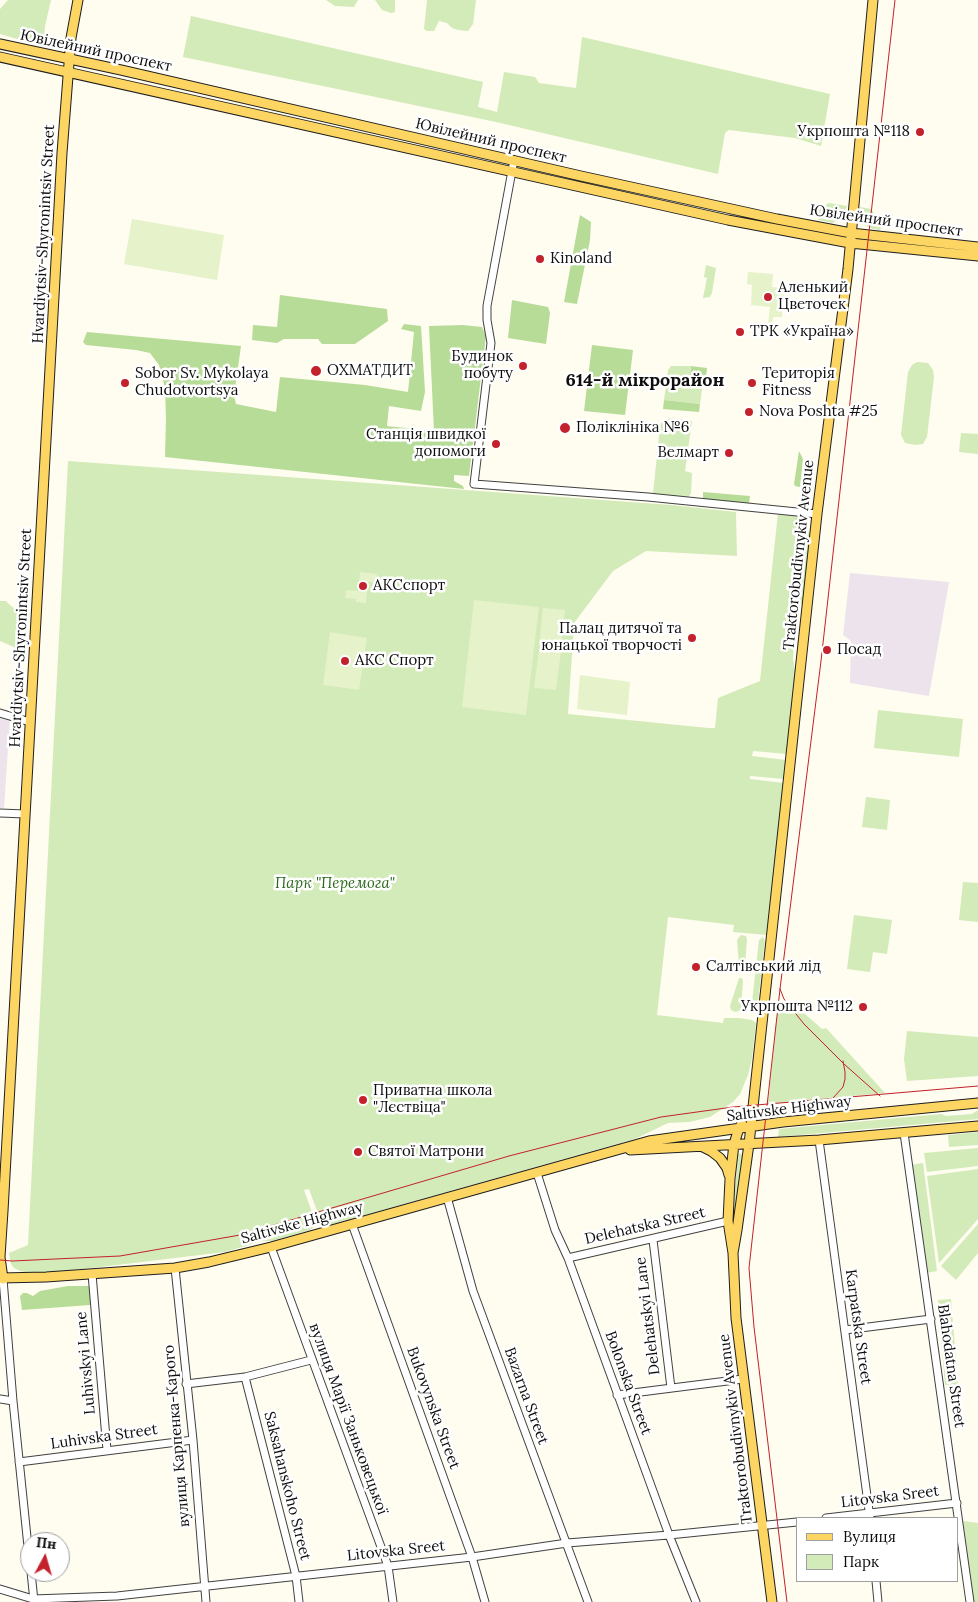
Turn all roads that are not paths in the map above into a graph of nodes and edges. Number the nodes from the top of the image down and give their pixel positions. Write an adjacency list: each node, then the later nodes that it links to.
1 (78, 0): 5 (main road, Hvardiytsiv-Shyronintsiv Street)
2 (873, 0): 11 (main road, Traktorobudivnykiv Avenue)
3 (0, 44): 5 (main road, Ювілейний проспект)
4 (0, 57): 6 (main road, Ювілейний проспект)
5 (70, 59): 6 (main road, Hvardiytsiv-Shyronintsiv Street); 7 (main road, Ювілейний проспект)
6 (69, 72): 8 (main road, Ювілейний проспект); 17 (main road, Hvardiytsiv-Shyronintsiv Street)
7 (514, 160): 8 (street); 9 (main road, Ювілейний проспект)
8 (512, 172): 10 (main road, Ювілейний проспект); 15 (street)
9 (580, 176): 10 (main road); 11 (main road, Ювілейний проспект)
10 (578, 187): 12 (main road, Ювілейний проспект)
11 (851, 233): 12 (main road, Traktorobudivnykiv Avenue); 13 (main road, Ювілейний проспект)
12 (850, 242): 14 (main road, Ювілейний проспект); 15 (main road, Traktorobudivnykiv Avenue)
13 (978, 247)
14 (978, 256)
15 (817, 514): 21 (main road, Traktorobudivnykiv Avenue)
16 (0, 713): 17 (street)
17 (30, 722): 19 (main road, Hvardiytsiv-Shyronintsiv Street)
18 (0, 813): 19 (street)
19 (25, 814): 42 (main road, Hvardiytsiv-Shyronintsiv Street)
20 (978, 1103): 22 (main road, Saltivske Highway)
21 (752, 1113): 22 (main road, Traktorobudivnykiv Avenue); 24 (main road, Traktorobudivnykiv Avenue)
22 (750, 1126): 24 (main road, Saltivske Highway); 28 (main road, Traktorobudivnykiv Avenue)
23 (978, 1126): 25 (main road, Saltivske Highway)
24 (739, 1128): 27 (main road, Traktorobudivnykiv Avenue); 30 (main road, Saltivske Highway)
25 (904, 1133): 26 (main road, Saltivske Highway); 43 (street, Blahodatna Street)
26 (819, 1140): 28 (main road, Saltivske Highway); 44 (street, Karpatska Street)
27 (734, 1144): 28 (main road, Saltivske Highway); 29 (main road, Saltivske Highway); 32 (main road, Traktorobudivnykiv Avenue)
28 (748, 1144): 38 (main road, Traktorobudivnykiv Avenue)
29 (701, 1146): 30 (main road, Saltivske Highway); 32 (main road)
30 (605, 1153): 31 (main road, Saltivske Highway)
31 (537, 1173): 33 (main road, Saltivske Highway); 39 (street, Bolonska Street)
32 (730, 1179): 34 (main road, Traktorobudivnykiv Avenue)
33 (447, 1197): 35 (main road, Saltivske Highway); 65 (street, Bazarna Street)
34 (728, 1222): 36 (street, Delehatska Street); 38 (main road, Traktorobudivnykiv Avenue)
35 (352, 1224): 37 (main road, Saltivske Highway); 66 (street, Bukovynska Street)
36 (653, 1240): 39 (street, Delehatska Street); 49 (street, Delehatskyi Lane)
37 (271, 1247): 40 (main road, Saltivske Highway); 45 (street, вулиця Марії Заньковецької)
38 (733, 1253): 47 (main road, Traktorobudivnykiv Avenue)
39 (568, 1258): 50 (street, Bolonska Street)
40 (175, 1268): 41 (main road, Saltivske Highway); 48 (street, вулиця Карпенка-Карого)
41 (92, 1274): 42 (main road, Saltivske Highway); 54 (street, Luhivskyi Lane)
42 (1, 1278): 52 (street)
43 (930, 1319): 44 (street); 56 (street, Blahodatna Street)
44 (845, 1330): 57 (street, Karpatska Street)
45 (311, 1360): 46 (street); 67 (street, вулиця Марії Заньковецької)
46 (245, 1377): 48 (street); 68 (street, Saksahanskoho Street)
47 (743, 1379): 49 (street); 62 (main road, Traktorobudivnykiv Avenue)
48 (186, 1384): 53 (street, вулиця Карпенка-Карого)
49 (671, 1388): 50 (street)
50 (617, 1395): 64 (street, Bolonska Street)
51 (0, 1399): 52 (street)
52 (13, 1401): 55 (street)
53 (193, 1440): 54 (street, Luhivska Street); 71 (street, вулиця Карпенка-Карого)
54 (107, 1450): 55 (street, Luhivska Street)
55 (19, 1462): 63 (street)
56 (956, 1503): 57 (street, Litovska Sreet); 59 (street, Blahodatna Street)
57 (869, 1516): 58 (street, Litovska Sreet)
58 (848, 1517)
59 (958, 1517)
60 (958, 1517): 83 (street, Blahodatna Street)
61 (796, 1522): 62 (street, Litovska Sreet)
62 (761, 1526): 64 (street, Litovska Sreet); 81 (main road, Traktorobudivnykiv Avenue)
63 (26, 1532)
64 (670, 1536): 65 (street, Litovska Sreet); 80 (street, Bolonska Street)
65 (567, 1544): 66 (street, Litovska Sreet); 79 (street, Bazarna Street)
66 (472, 1557): 67 (street, Litovska Sreet); 78 (street, Bukovynska Street)
67 (388, 1566): 68 (street, Litovska Sreet); 77 (street, вулиця Марії Заньковецької)
68 (296, 1576): 71 (street, Litovska Sreet); 76 (street, Saksahanskoho Street)
69 (32, 1582): 74 (street)
70 (876, 1582): 82 (street)
71 (204, 1586): 73 (street, Litovska Sreet); 75 (street, вулиця Карпенка-Карого)
72 (0, 1589): 74 (street, Litovska Sreet)
73 (118, 1599): 74 (street, Litovska Sreet)
74 (34, 1600)
75 (206, 1602)
76 (299, 1602)
77 (393, 1602)
78 (485, 1602)
79 (588, 1602)
80 (696, 1602)
81 (772, 1602)
82 (878, 1602)
83 (970, 1602)

